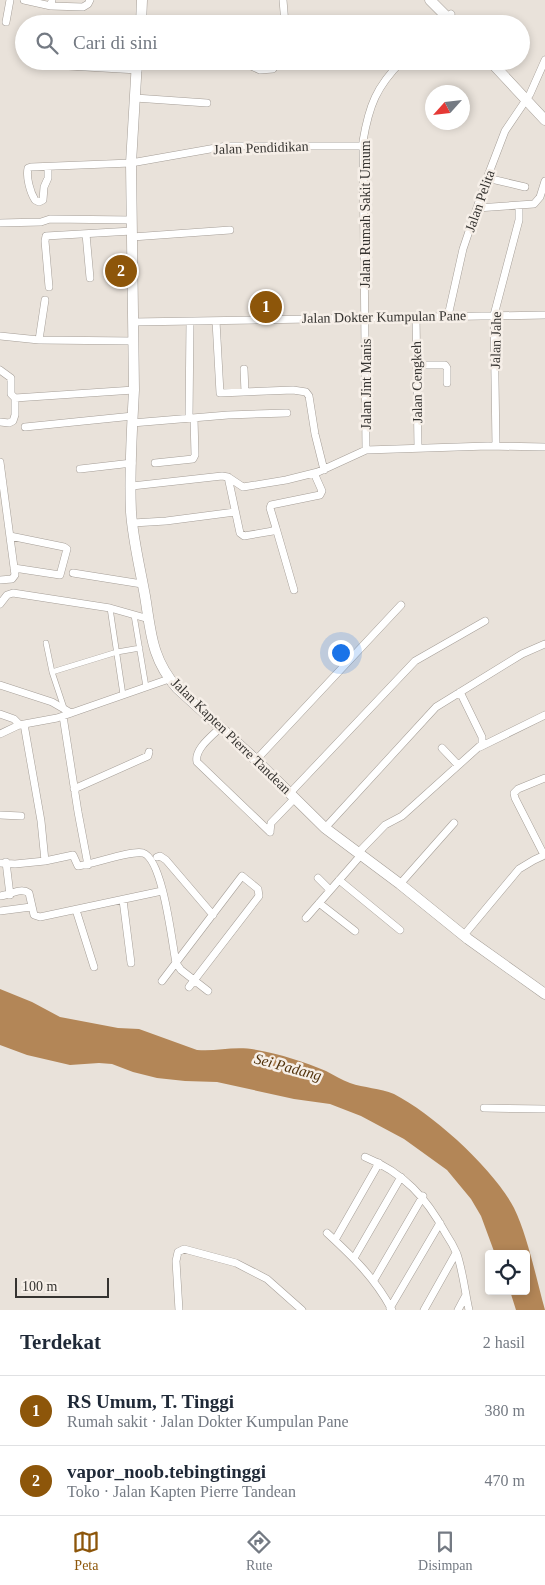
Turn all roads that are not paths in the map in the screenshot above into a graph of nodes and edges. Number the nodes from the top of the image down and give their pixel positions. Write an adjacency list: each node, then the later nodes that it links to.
1 (10, 0): 14 (street)
2 (24, 0): 8 (street)
3 (90, 0): 9 (street)
4 (142, 0): 10 (main road)
5 (282, 0): 11 (street)
6 (430, 0): 12 (main road)
7 (438, 0): 13 (main road)
8 (52, 3): 9 (street)
9 (69, 3)
10 (141, 15)
11 (284, 15)
12 (444, 15)
13 (446, 15)
14 (6, 22)
15 (545, 60): 20 (street, Jalan Pelita)
16 (138, 70): 21 (main road, Jalan Kapten Pierre Tandean)
17 (393, 70): 25 (street, Jalan Rumah Sakit Umum)
18 (500, 70): 20 (main road)
19 (506, 70): 20 (main road)
20 (528, 97): 23 (main road); 24 (main road); 28 (street, Jalan Pelita)
21 (135, 98): 22 (street); 26 (main road, Jalan Kapten Pierre Tandean)
22 (207, 103)
23 (545, 111)
24 (545, 120)
25 (363, 146): 26 (street, Jalan Pendidikan); 45 (street, Jalan Rumah Sakit Umum)
26 (131, 163): 27 (street, Jalan Pendidikan); 33 (main road, Jalan Kapten Pierre Tandean)
27 (48, 166): 27 (street, Jalan Pendidikan)
28 (487, 178): 30 (street); 32 (street, Jalan Pelita)
29 (545, 182): 31 (street)
30 (525, 187)
31 (519, 206): 32 (street); 42 (street, Jalan Jahe)
32 (477, 208): 44 (street, Jalan Pelita)
33 (132, 220): 34 (street); 37 (main road, Jalan Kapten Pierre Tandean)
34 (0, 224)
35 (230, 230): 37 (street)
36 (86, 234): 37 (street); 38 (street); 39 (street)
37 (132, 234): 47 (main road, Jalan Kapten Pierre Tandean)
38 (90, 278)
39 (49, 287)
40 (45, 300): 50 (street)
41 (545, 314): 42 (street, Jalan Dokter Kumpulan Pane)
42 (494, 315): 44 (street, Jalan Dokter Kumpulan Pane); 64 (street, Jalan Jahe)
43 (416, 316): 44 (street, Jalan Dokter Kumpulan Pane); 45 (street, Jalan Dokter Kumpulan Pane); 52 (street, Jalan Cengkeh)
44 (448, 316)
45 (366, 317): 46 (street, Jalan Dokter Kumpulan Pane); 67 (street, Jalan Jint Manis)
46 (216, 321): 48 (street, Jalan Dokter Kumpulan Pane); 57 (street)
47 (133, 322): 48 (street, Jalan Dokter Kumpulan Pane); 51 (main road, Jalan Kapten Pierre Tandean)
48 (190, 322): 60 (street)
49 (0, 336): 50 (street)
50 (40, 340): 51 (street)
51 (134, 342): 56 (main road, Jalan Kapten Pierre Tandean)
52 (417, 365): 55 (street); 66 (street, Jalan Cengkeh)
53 (244, 369): 57 (street)
54 (0, 370): 58 (street)
55 (447, 383)
56 (134, 390): 58 (street); 61 (main road, Jalan Kapten Pierre Tandean)
57 (245, 392): 72 (street)
58 (15, 398): 62 (street)
59 (287, 413): 60 (street)
60 (192, 418): 61 (street); 69 (street)
61 (132, 419): 63 (street); 70 (main road, Jalan Kapten Pierre Tandean)
62 (0, 422)
63 (25, 427)
64 (496, 446): 65 (street); 66 (street)
65 (545, 447)
66 (418, 448): 67 (street)
67 (366, 450): 72 (street)
68 (0, 462): 79 (street)
69 (155, 463)
70 (132, 464): 71 (street); 75 (main road, Jalan Kapten Pierre Tandean)
71 (80, 469)
72 (324, 470): 73 (street)
73 (314, 473): 74 (street); 78 (street)
74 (228, 477): 75 (street); 76 (street)
75 (132, 486): 77 (main road, Jalan Kapten Pierre Tandean)
76 (235, 512): 77 (street); 78 (street)
77 (133, 523): 83 (main road, Jalan Kapten Pierre Tandean)
78 (276, 528): 84 (street)
79 (10, 536): 80 (street); 80 (street)
80 (14, 568): 82 (street)
81 (73, 573): 83 (street)
82 (0, 580)
83 (142, 584): 89 (main road, Jalan Kapten Pierre Tandean)
84 (294, 590)
85 (0, 604): 87 (street)
86 (401, 606): 112 (street)
87 (110, 608): 88 (street); 94 (street)
88 (134, 615): 89 (street); 93 (street)
89 (148, 619): 96 (main road, Jalan Kapten Pierre Tandean)
90 (485, 621): 116 (street)
91 (46, 643): 95 (street)
92 (545, 644): 99 (street)
93 (140, 648): 94 (street); 98 (street)
94 (117, 652): 95 (street); 100 (street)
95 (52, 672): 101 (street)
96 (169, 679): 98 (street); 107 (main road, Jalan Kapten Pierre Tandean)
97 (0, 685): 101 (street)
98 (146, 687): 100 (street)
99 (460, 692): 110 (street); 120 (street)
100 (123, 695): 102 (street)
101 (64, 708): 102 (street)
102 (71, 713): 105 (street)
103 (0, 714): 106 (street)
104 (545, 715): 110 (street)
105 (63, 716): 106 (street); 115 (street)
106 (22, 725): 108 (street); 124 (street)
107 (221, 727): 112 (main road, Jalan Kapten Pierre Tandean); 116 (street)
108 (0, 734)
109 (442, 748): 113 (street)
110 (478, 748): 113 (street)
111 (149, 752): 115 (street)
112 (256, 760): 116 (main road, Jalan Kapten Pierre Tandean)
113 (458, 765): 121 (street)
114 (545, 778): 122 (street)
115 (74, 789): 126 (street)
116 (292, 796): 120 (main road, Jalan Kapten Pierre Tandean)
117 (0, 815): 118 (street)
118 (21, 816)
119 (454, 823): 129 (street)
120 (325, 828): 121 (main road, Jalan Kapten Pierre Tandean)
121 (359, 854): 128 (street); 129 (main road, Jalan Kapten Pierre Tandean)
122 (545, 855): 143 (street)
123 (157, 857): 139 (street)
124 (45, 860): 125 (street); 126 (street)
125 (3, 863): 132 (street)
126 (88, 865): 131 (street)
127 (318, 878): 130 (street)
128 (339, 880): 130 (street); 141 (street)
129 (400, 884): 143 (main road, Jalan Kapten Pierre Tandean)
130 (330, 890): 135 (street)
131 (162, 891): 134 (street); 145 (street)
132 (10, 895): 133 (street); 136 (street)
133 (0, 896)
134 (123, 900): 137 (street); 144 (street)
135 (319, 903): 140 (street); 142 (street)
136 (31, 907): 137 (street); 138 (street)
137 (76, 910): 146 (street)
138 (0, 911)
139 (213, 915): 145 (street); 147 (street)
140 (306, 918)
141 (400, 930)
142 (355, 932)
143 (464, 936): 151 (main road, Jalan Kapten Pierre Tandean)
144 (131, 963)
145 (176, 963): 147 (street); 148 (street)
146 (94, 967)
147 (194, 980): 149 (street); 150 (street)
148 (162, 981)
149 (190, 987)
150 (208, 991)
151 (545, 994)
152 (484, 1108): 153 (street)
153 (545, 1109)
154 (365, 1157): 155 (street)
155 (379, 1163): 156 (street); 160 (street)
156 (401, 1177): 157 (street); 162 (street)
157 (423, 1196): 158 (street); 163 (street)
158 (440, 1223): 161 (street); 165 (street)
159 (327, 1233): 160 (street)
160 (334, 1240): 162 (street)
161 (456, 1253): 164 (street); 168 (street)
162 (354, 1258): 163 (street)
163 (374, 1280): 165 (street)
164 (466, 1295): 169 (street); 170 (street)
165 (391, 1309)
166 (179, 1310): 167 (street)
167 (302, 1310)
168 (424, 1310)
169 (458, 1310)
170 (469, 1310)

